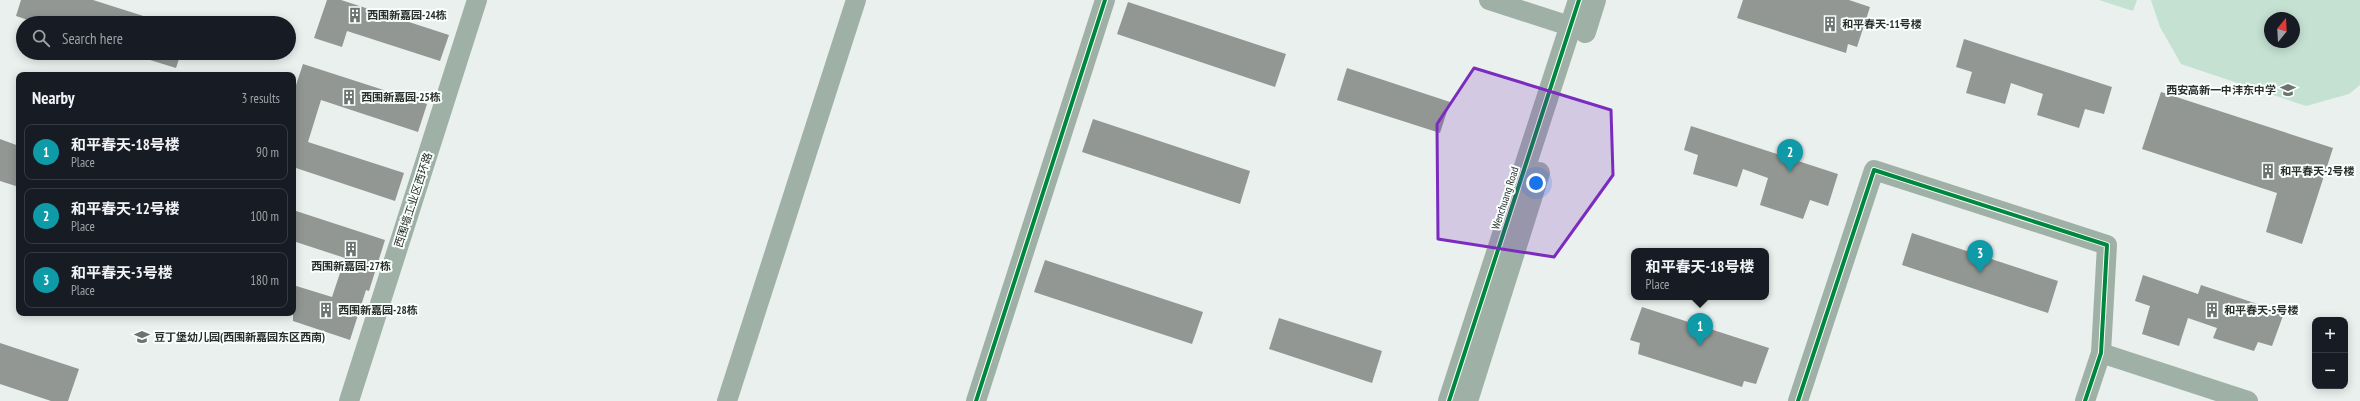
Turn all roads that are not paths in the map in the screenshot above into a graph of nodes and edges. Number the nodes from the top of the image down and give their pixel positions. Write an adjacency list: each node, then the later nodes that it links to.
1 (477, 0): 9 (street, 西围墙工业区西环路)
2 (856, 0): 10 (street)
3 (1105, 0): 11 (street)
4 (1489, 0): 7 (street)
5 (1579, 0): 7 (street, Wenchuang Road)
6 (1595, 0): 7 (street, Wenchuang Road)
7 (1578, 29): 12 (street, Wenchuang Road); 13 (street, Wenchuang Road)
8 (2101, 353): 14 (street); 15 (street); 16 (street)
9 (349, 401)
10 (727, 401)
11 (976, 401)
12 (1449, 401)
13 (1467, 401)
14 (1798, 401)
15 (2085, 401)
16 (2248, 401)

